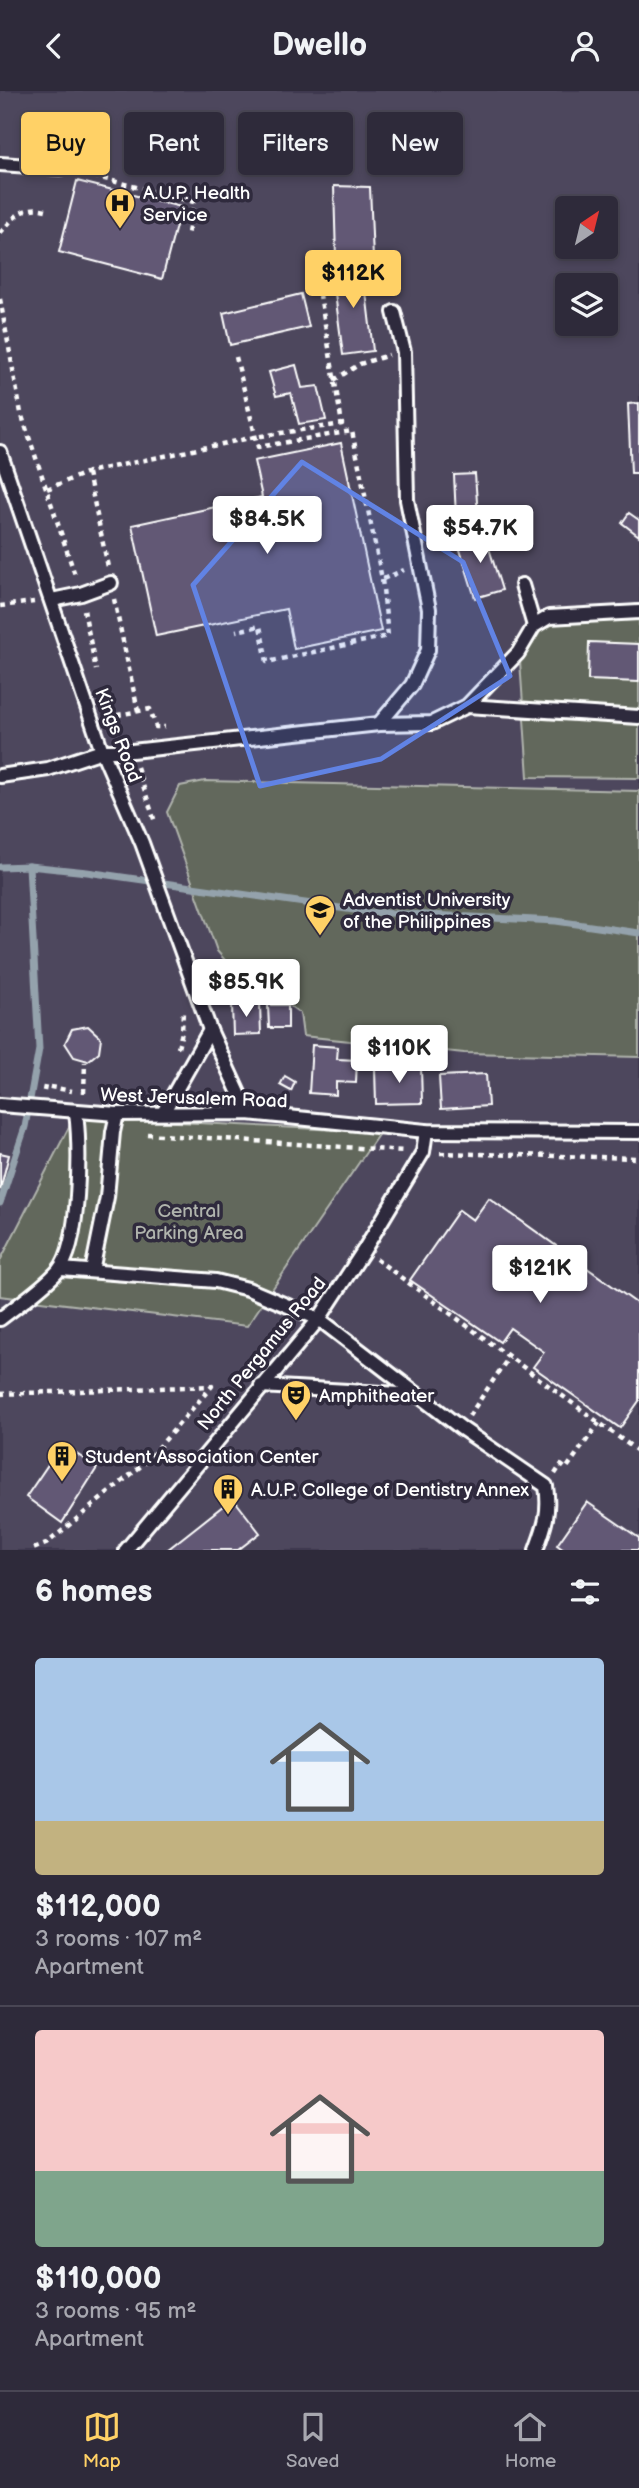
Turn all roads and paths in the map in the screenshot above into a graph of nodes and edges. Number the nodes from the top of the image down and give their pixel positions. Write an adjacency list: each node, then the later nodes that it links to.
1 (0, 164): 2 (lane)
2 (21, 165)
3 (88, 175): 6 (path)
4 (46, 211): 5 (path)
5 (0, 233)
6 (188, 233)
7 (320, 295): 11 (path)
8 (394, 312): 9 (lane)
9 (404, 351): 11 (path); 27 (lane)
10 (236, 357): 12 (path)
11 (334, 380): 12 (path)
12 (256, 437): 14 (path); 16 (path)
13 (0, 452): 19 (lane, Kings Road)
14 (47, 489)
15 (394, 574): 16 (path)
16 (382, 579): 23 (path)
17 (111, 583): 19 (lane)
18 (522, 585): 22 (lane)
19 (52, 600): 20 (path); 29 (lane, Kings Road)
20 (0, 606)
21 (639, 612): 22 (lane)
22 (534, 626): 24 (lane)
23 (236, 631)
24 (467, 706): 26 (lane); 27 (lane)
25 (111, 716): 28 (path)
26 (639, 717)
27 (379, 724): 29 (lane)
28 (156, 727)
29 (102, 751): 30 (lane); 32 (lane, Kings Road)
30 (0, 776)
31 (181, 1006): 33 (path)
32 (210, 1030): 40 (lane); 41 (lane, Kings Road)
33 (177, 1052)
34 (85, 1062): 35 (path)
35 (85, 1093): 36 (path); 38 (path)
36 (136, 1095)
37 (0, 1105): 38 (lane, West Jerusalem Road)
38 (37, 1107): 39 (lane, West Jerusalem Road)
39 (76, 1112): 42 (lane, West Jerusalem Road); 49 (lane)
40 (163, 1113): 41 (lane, West Jerusalem Road); 42 (lane, West Jerusalem Road)
41 (248, 1113): 43 (lane, West Jerusalem Road)
42 (117, 1114): 44 (lane)
43 (426, 1131): 45 (lane, West Jerusalem Road); 46 (lane, North Pergamus Road)
44 (113, 1132): 46 (path); 50 (lane)
45 (639, 1132)
46 (423, 1152): 47 (path); 52 (lane, North Pergamus Road)
47 (639, 1158)
48 (382, 1263): 53 (path)
49 (61, 1269): 50 (lane); 51 (lane)
50 (92, 1271): 52 (lane)
51 (0, 1319)
52 (319, 1319): 54 (lane, North Pergamus Road); 56 (lane)
53 (509, 1357): 57 (path); 58 (path)
54 (261, 1386): 56 (lane); 62 (lane, North Pergamus Road)
55 (0, 1394): 61 (path)
56 (417, 1395): 58 (lane)
57 (599, 1423): 59 (path); 60 (path)
58 (461, 1428): 60 (lane)
59 (639, 1452)
60 (546, 1486): 63 (lane)
61 (30, 1550)
62 (126, 1550)
63 (536, 1550)

